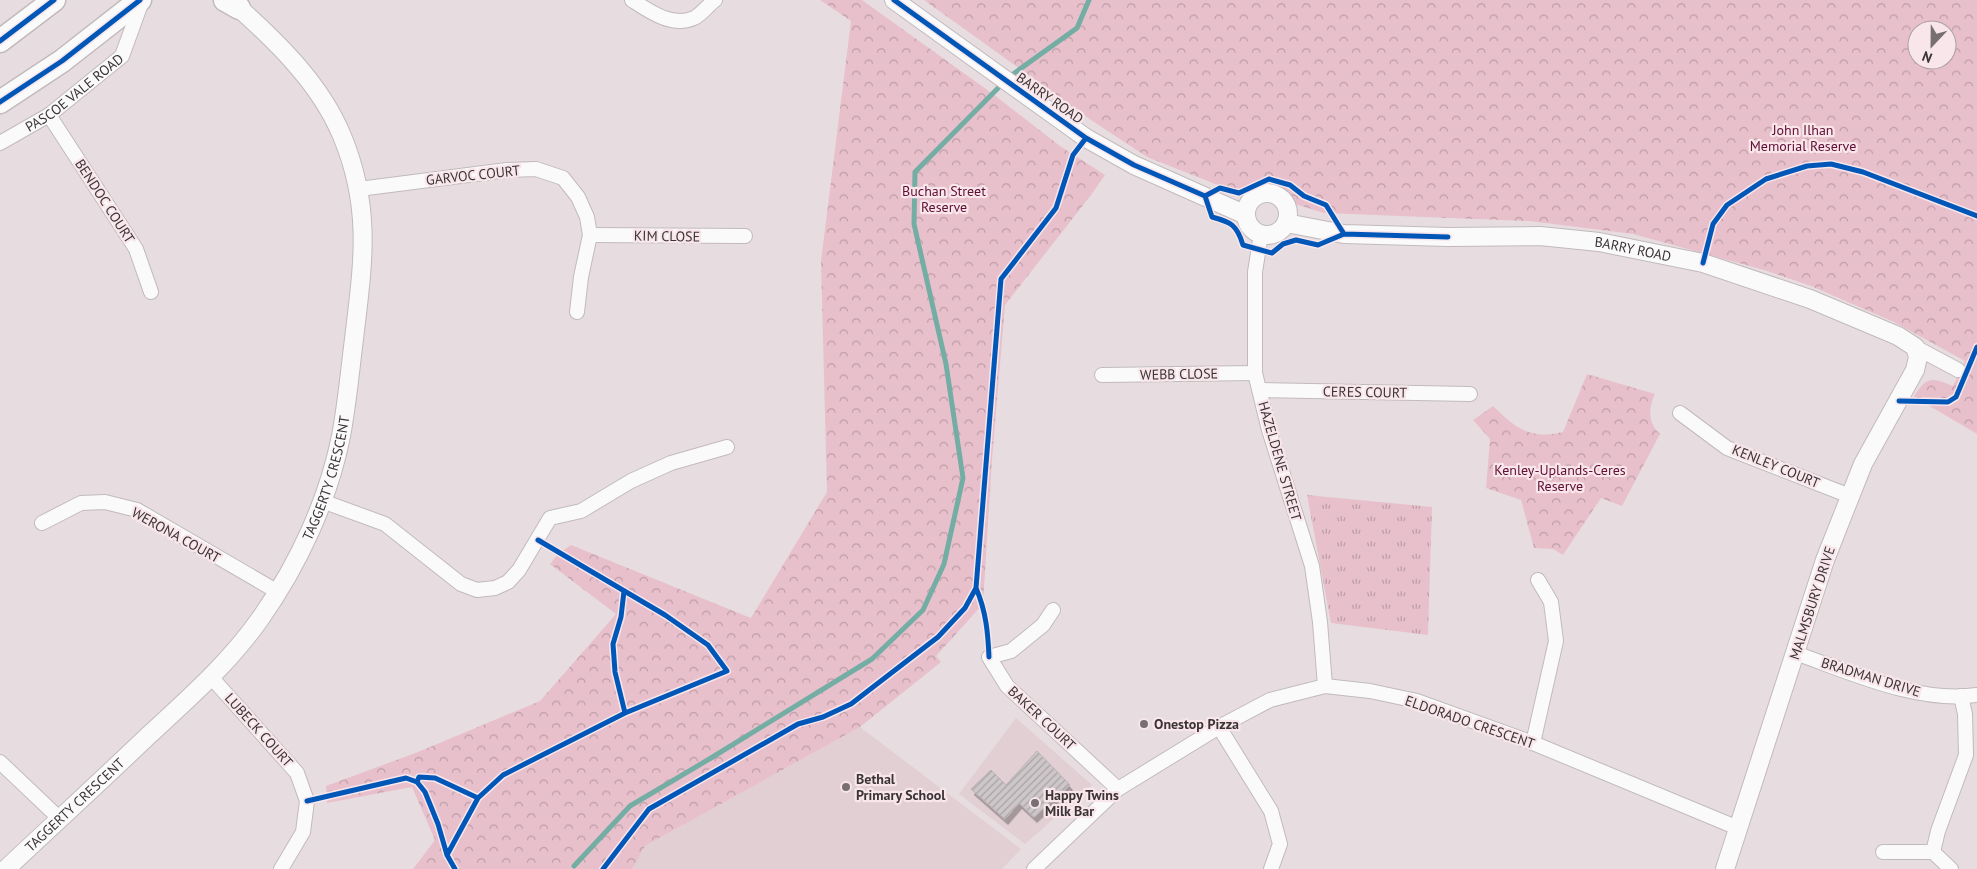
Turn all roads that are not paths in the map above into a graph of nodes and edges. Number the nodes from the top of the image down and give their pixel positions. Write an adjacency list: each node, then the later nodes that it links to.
1 (54, 0): 7 (main road)
2 (141, 0): 8 (main road, PASCOE VALE ROAD); 11 (street, PASCOE VALE ROAD)
3 (632, 0): 4 (street)
4 (715, 0)
5 (894, 0): 14 (street, BARRY ROAD)
6 (232, 2): 13 (street, TAGGERTY CRESCENT)
7 (0, 40)
8 (62, 61): 9 (main road); 10 (main road, PASCOE VALE ROAD)
9 (0, 92)
10 (0, 102)
11 (48, 115): 12 (street, PASCOE VALE ROAD); 19 (street, BENDOC COURT)
12 (0, 143)
13 (360, 189): 17 (street, GARVOC COURT); 30 (street, TAGGERTY CRESCENT)
14 (1246, 215): 15 (street); 16 (street)
15 (1286, 223): 16 (street); 21 (street, BARRY ROAD)
16 (1261, 234): 23 (street, HAZELDENE STREET)
17 (590, 235): 18 (street, KIM CLOSE); 20 (street, GARVOC COURT)
18 (745, 236)
19 (151, 292)
20 (577, 312)
21 (1915, 347): 22 (street, BARRY ROAD); 29 (street, MALMSBURY DRIVE)
22 (1958, 370)
23 (1256, 373): 24 (street, WEBB CLOSE); 25 (street, HAZELDENE STREET)
24 (1102, 375)
25 (1260, 390): 26 (street, CERES COURT); 37 (street, HAZELDENE STREET)
26 (1470, 394)
27 (1680, 413): 29 (street, KENLEY COURT)
28 (727, 447): 30 (street)
29 (1850, 496): 35 (street, MALMSBURY DRIVE)
30 (322, 500): 33 (street, TAGGERTY CRESCENT)
31 (42, 523): 33 (street, WERONA COURT)
32 (1538, 580): 41 (street)
33 (278, 592): 36 (street, TAGGERTY CRESCENT)
34 (1053, 610): 43 (street, BAKER COURT)
35 (1795, 653): 39 (street, BRADMAN DRIVE); 45 (street, MALMSBURY DRIVE)
36 (211, 677): 44 (street, TAGGERTY CRESCENT); 49 (street, LUBECK COURT)
37 (1325, 686): 40 (street, ELDORADO CRESCENT); 41 (street, ELDORADO CRESCENT)
38 (1977, 695): 39 (street, BRADMAN DRIVE)
39 (1961, 696): 47 (street)
40 (1219, 727): 43 (street, ELDORADO CRESCENT); 51 (street)
41 (1533, 743): 45 (street, ELDORADO CRESCENT)
42 (0, 762): 44 (street)
43 (1118, 789): 50 (street, ELDORADO CRESCENT)
44 (60, 819): 48 (street, TAGGERTY CRESCENT)
45 (1738, 828): 52 (street, MALMSBURY DRIVE)
46 (1883, 852): 47 (street)
47 (1933, 852): 53 (street)
48 (6, 869)
49 (281, 869)
50 (1034, 869)
51 (1271, 869)
52 (1725, 869)
53 (1951, 869)

